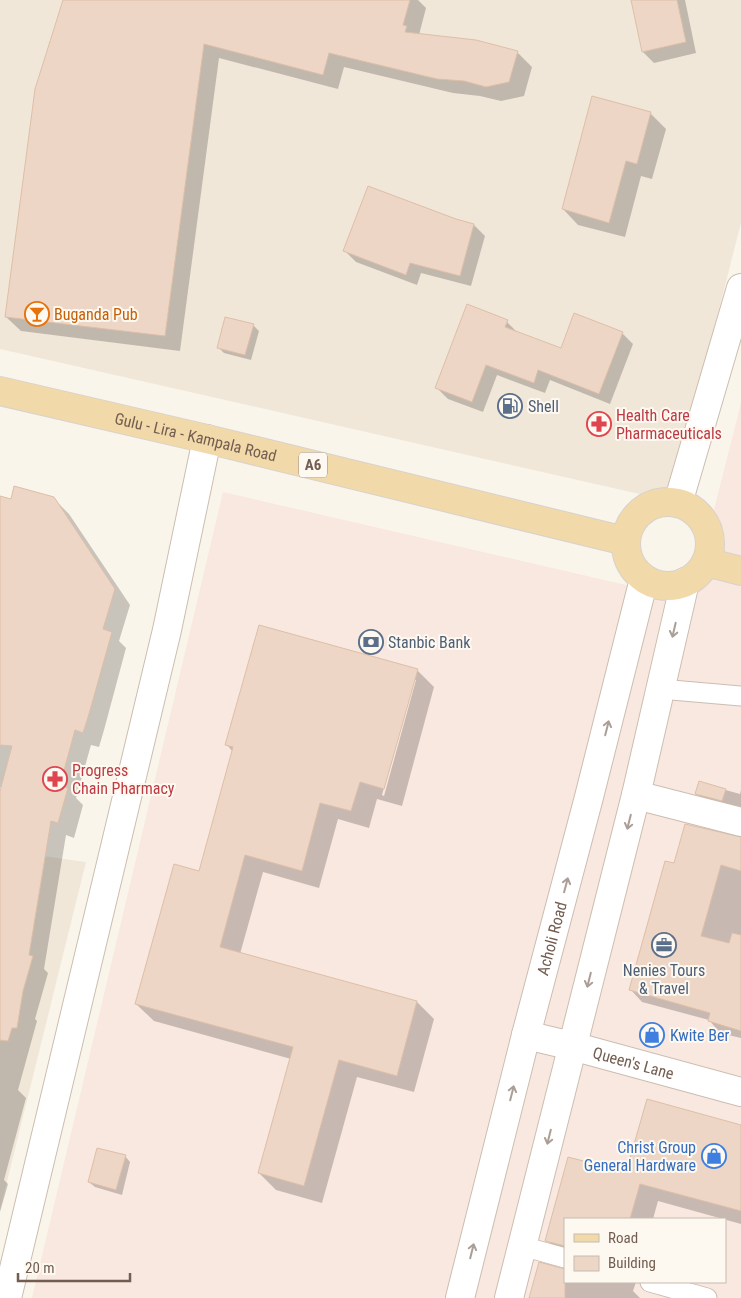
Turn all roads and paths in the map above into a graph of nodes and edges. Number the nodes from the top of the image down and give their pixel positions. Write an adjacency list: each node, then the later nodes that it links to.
1 (740, 293): 4 (street)
2 (0, 392): 3 (main road, Gulu - Lira - Kampala Road / A6)
3 (207, 439): 5 (main road, Gulu - Lira - Kampala Road / A6); 20 (street)
4 (678, 503): 5 (main road); 6 (main road)
5 (625, 541): 8 (main road)
6 (706, 562): 7 (main road); 9 (main road)
7 (741, 570)
8 (644, 579): 9 (main road); 14 (street, Acholi Road, one-way to 8)
9 (686, 582): 10 (street, one-way to 10)
10 (660, 690): 11 (lane); 12 (street)
11 (741, 696)
12 (636, 795): 13 (street); 15 (street, one-way to 15)
13 (741, 822)
14 (526, 1035): 15 (street, Queen's Lane); 21 (street, Acholi Road, one-way to 14)
15 (572, 1046): 16 (street, Queen's Lane); 17 (street, one-way to 17)
16 (741, 1092)
17 (522, 1246): 18 (lane); 22 (street)
18 (564, 1258)
19 (654, 1283): 23 (lane)
20 (7, 1298)
21 (460, 1298)
22 (509, 1298)
23 (707, 1298)

